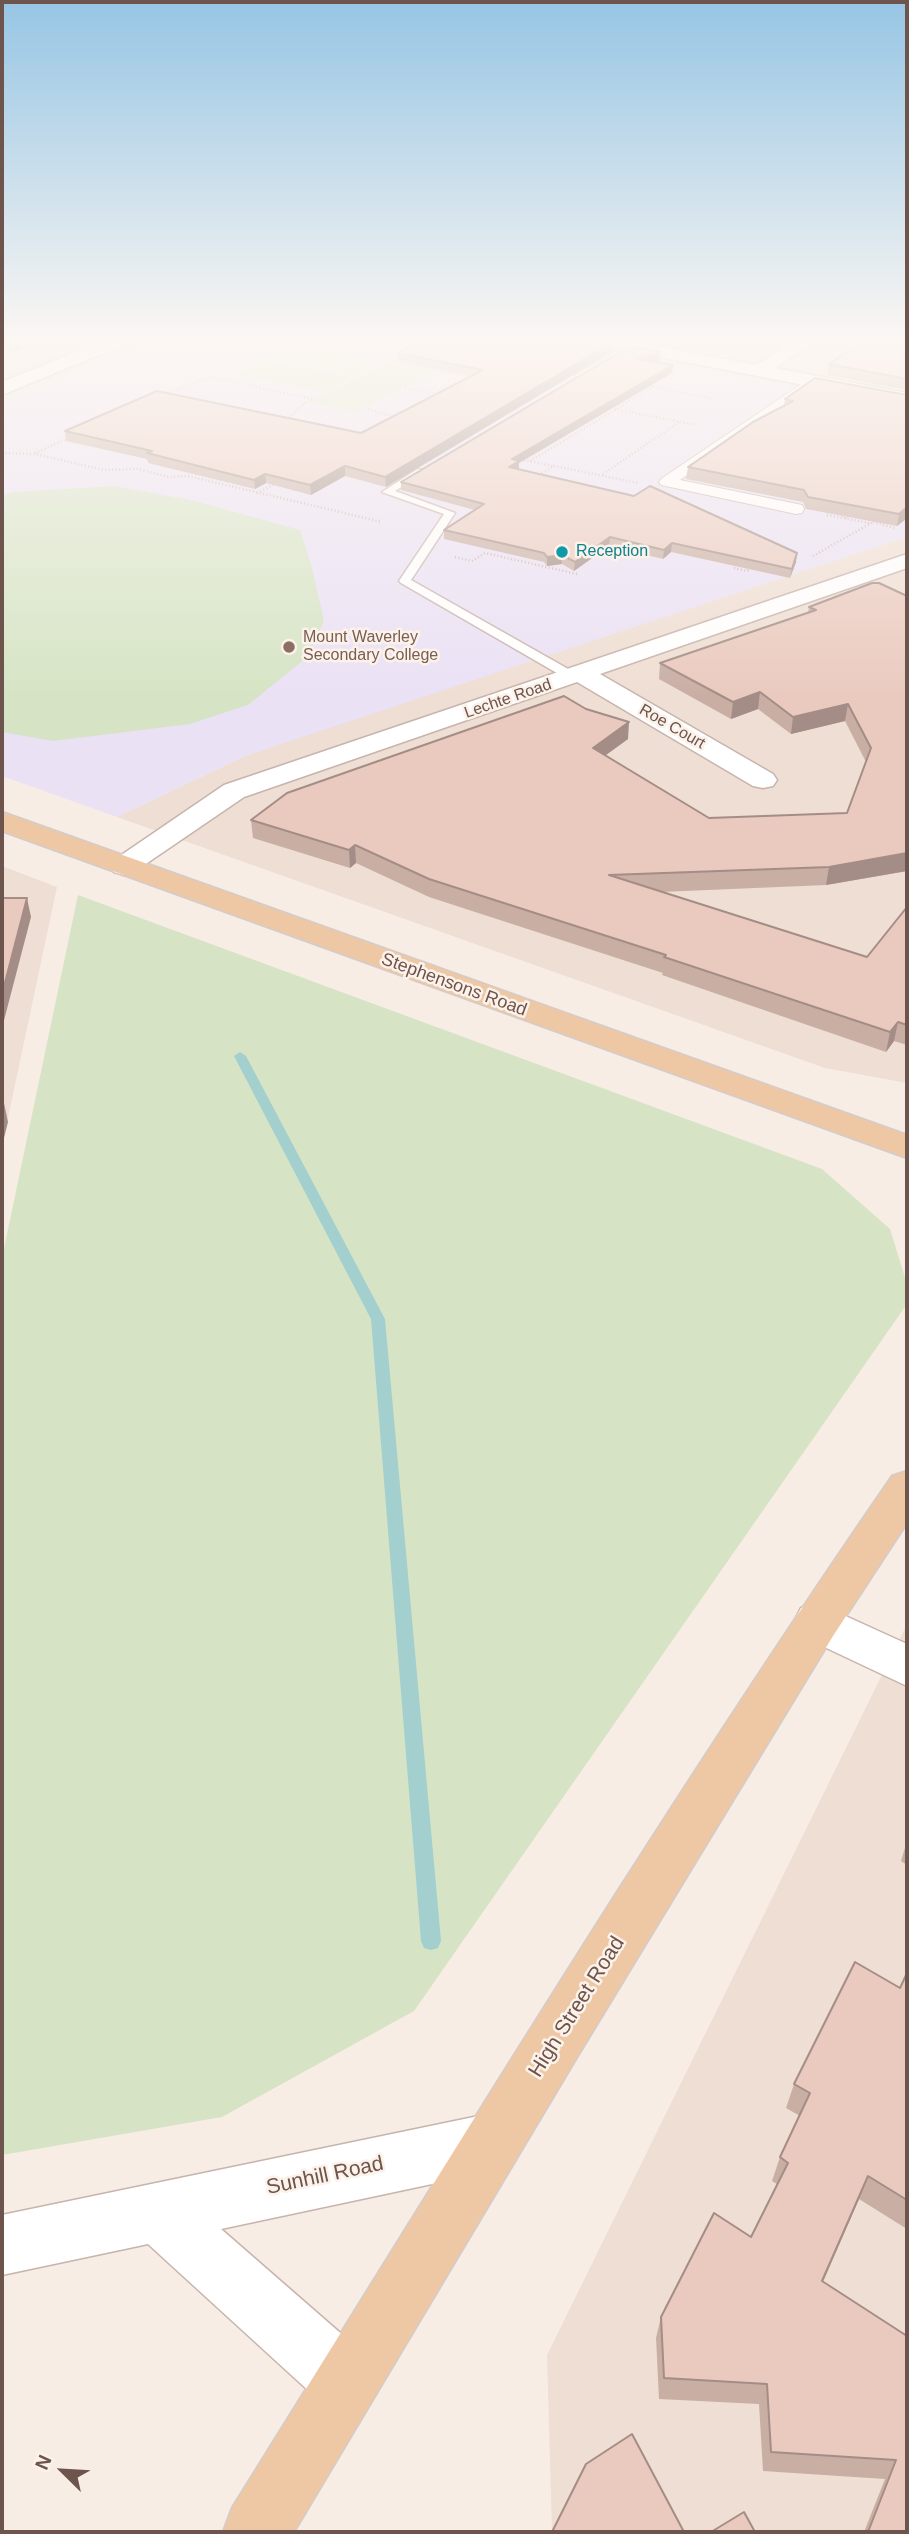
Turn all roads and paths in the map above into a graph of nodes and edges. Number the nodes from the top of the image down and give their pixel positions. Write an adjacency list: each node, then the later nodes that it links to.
1 (62, 460): 10 (path)
2 (526, 460): 5 (path)
3 (623, 460): 9 (path)
4 (698, 460): 15 (street)
5 (530, 461): 7 (path)
6 (431, 466): 20 (lane)
7 (554, 466): 9 (path); 11 (path)
8 (181, 471): 10 (path)
9 (601, 475): 13 (path)
10 (170, 477): 14 (path)
11 (533, 479)
12 (281, 481): 14 (path)
13 (632, 490)
14 (257, 493): 20 (path)
15 (796, 509)
16 (834, 510): 18 (path)
17 (834, 517): 18 (path)
18 (848, 519): 19 (path)
19 (872, 523): 19 (path); 23 (path)
20 (428, 548): 31 (lane)
21 (492, 550): 22 (path)
22 (485, 553): 24 (path); 29 (path)
23 (806, 560)
24 (472, 561)
25 (562, 564): 29 (path)
26 (756, 564): 28 (path)
27 (902, 567): 31 (street, Lechte Road)
28 (734, 568)
29 (555, 570): 30 (path)
30 (577, 574)
31 (577, 676): 32 (street, Roe Court); 34 (street, Lechte Road)
32 (764, 780)
33 (2, 821): 34 (main road, Stephensons Road)
34 (124, 866): 35 (main road, Stephensons Road)
35 (851, 1128): 36 (main road); 37 (main road, Stephensons Road); 38 (main road)
36 (907, 1135)
37 (907, 1147)
38 (907, 1173)
39 (907, 1488): 40 (main road, High Street Road)
40 (817, 1622): 41 (street); 42 (main road, High Street Road)
41 (907, 1666)
42 (493, 2142): 43 (street, Sunhill Road); 45 (main road, High Street Road)
43 (158, 2212): 44 (street, Sunhill Road); 45 (street)
44 (2, 2245)
45 (346, 2381): 46 (main road, High Street Road)
46 (256, 2532)

